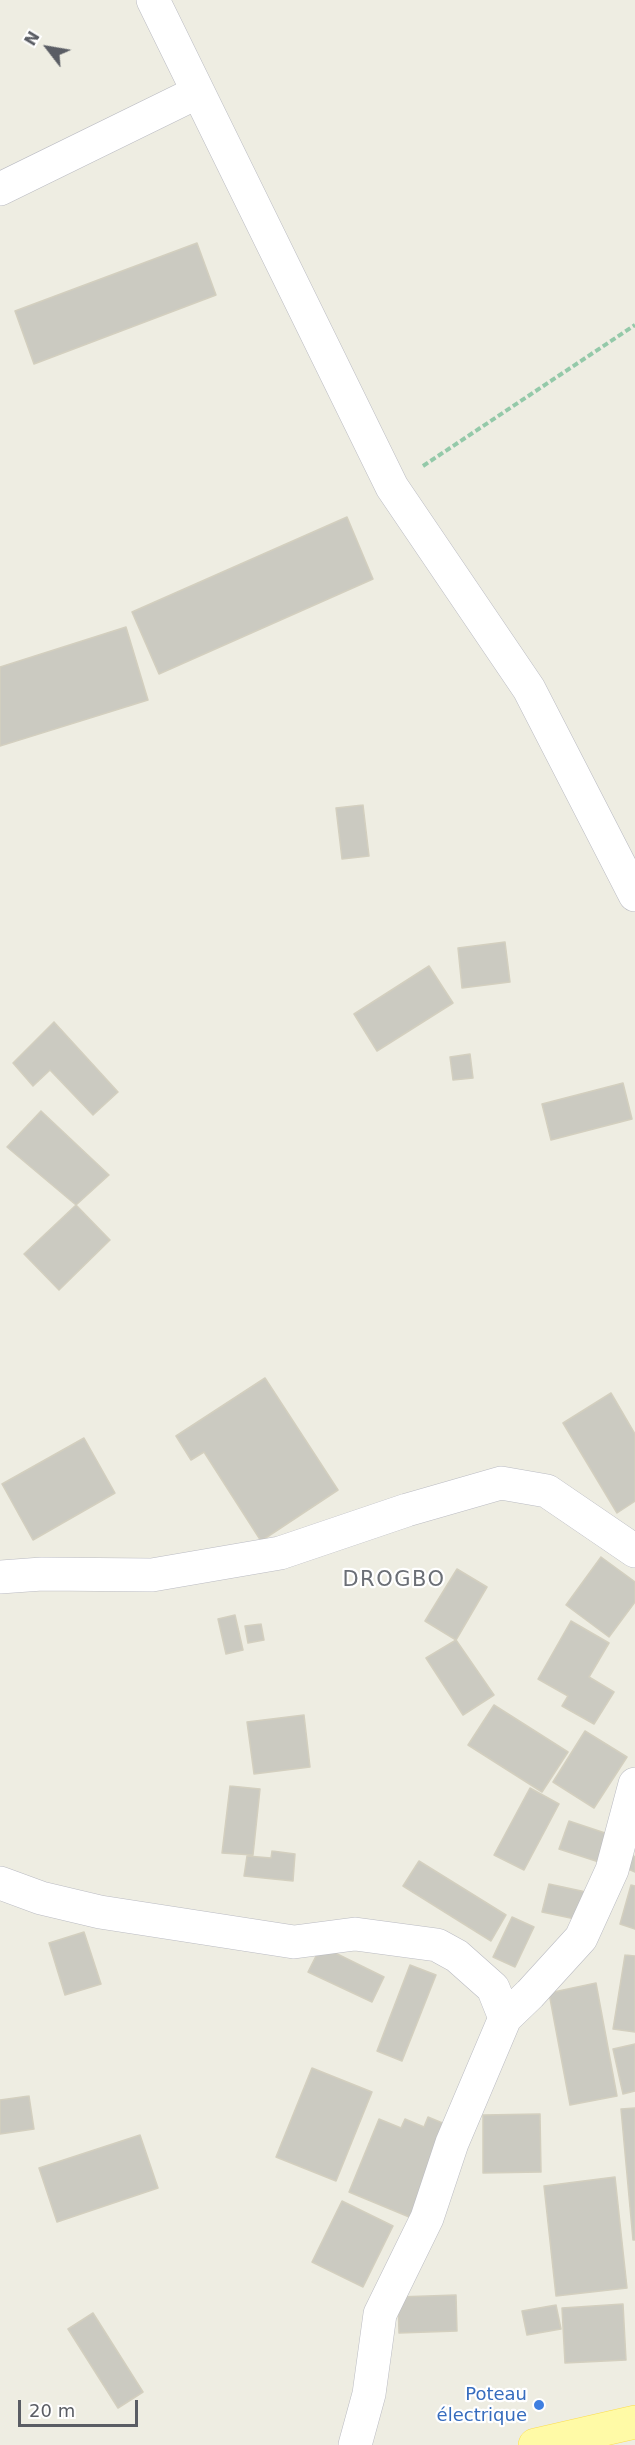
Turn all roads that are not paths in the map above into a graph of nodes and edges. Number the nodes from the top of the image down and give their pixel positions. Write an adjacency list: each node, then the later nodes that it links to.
1 (153, 0): 2 (street)
2 (198, 92): 3 (street); 4 (street)
3 (0, 189)
4 (635, 895)
5 (635, 1551): 6 (street)
6 (0, 1577)
7 (635, 1784): 9 (street)
8 (0, 1883): 9 (street)
9 (505, 2018): 11 (street)
10 (635, 2422): 12 (main road)
11 (356, 2445)
12 (535, 2445)

